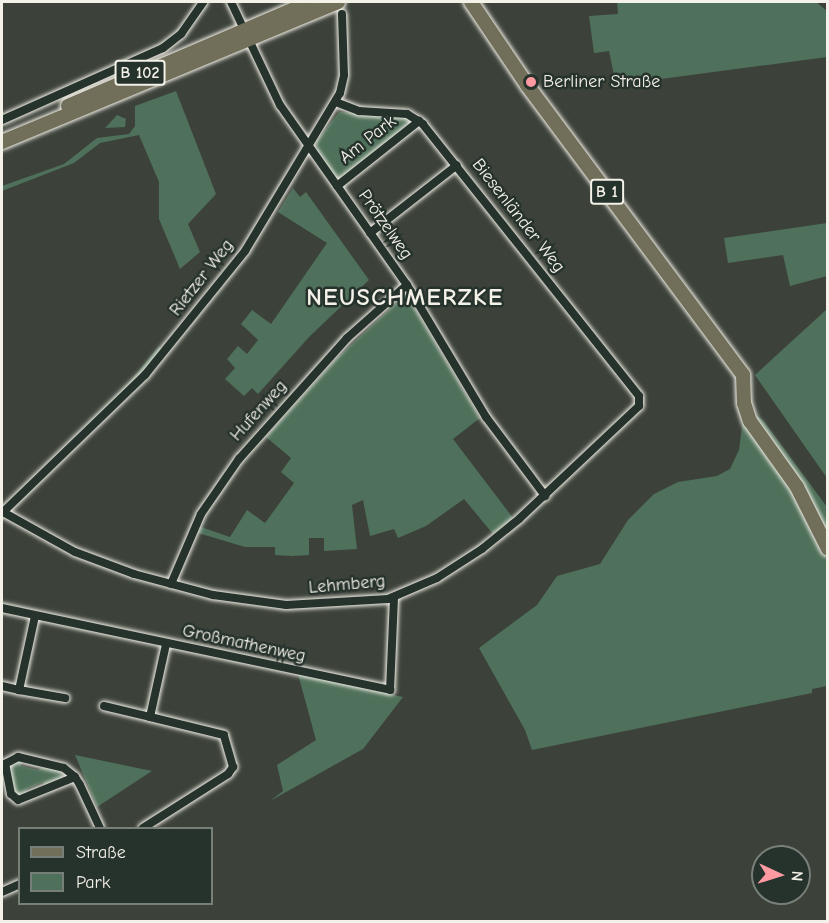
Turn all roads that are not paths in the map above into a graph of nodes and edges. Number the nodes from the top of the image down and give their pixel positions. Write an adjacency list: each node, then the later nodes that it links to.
1 (203, 2): 8 (street)
2 (231, 2): 6 (street, Prötzelweg)
3 (311, 2): 6 (main road, B 102)
4 (474, 3): 19 (main road, B 1)
5 (340, 8): 6 (main road, B 102); 7 (street, Rietzer Weg)
6 (246, 34): 10 (main road, B 102); 11 (street, Prötzelweg)
7 (336, 102): 9 (street); 11 (street, Rietzer Weg)
8 (2, 120)
9 (419, 121): 12 (street, Biesenländer Weg); 13 (street, Am Park)
10 (2, 142)
11 (310, 146): 13 (street, Prötzelweg); 18 (street, Rietzer Weg)
12 (457, 165): 14 (street); 16 (street, Biesenländer Weg)
13 (337, 186): 14 (street, Prötzelweg)
14 (370, 232): 15 (street, Prötzelweg)
15 (407, 285): 17 (street, Prötzelweg); 20 (street, Hufenweg)
16 (641, 402): 17 (street, Lehmberg)
17 (545, 496): 21 (street, Lehmberg)
18 (2, 513): 20 (street, Lehmberg)
19 (828, 549)
20 (171, 584): 21 (street, Lehmberg)
21 (394, 597): 24 (street, Großmathenweg)
22 (2, 608): 23 (street, Großmathenweg)
23 (35, 616): 24 (street, Großmathenweg); 26 (street)
24 (166, 644): 29 (street)
25 (2, 686): 26 (street)
26 (20, 690): 27 (street)
27 (65, 698)
28 (104, 706): 29 (street)
29 (150, 717): 32 (street)
30 (75, 777): 30 (street); 31 (street)
31 (100, 827)
32 (145, 827)
33 (18, 885): 34 (street)
34 (2, 892)

